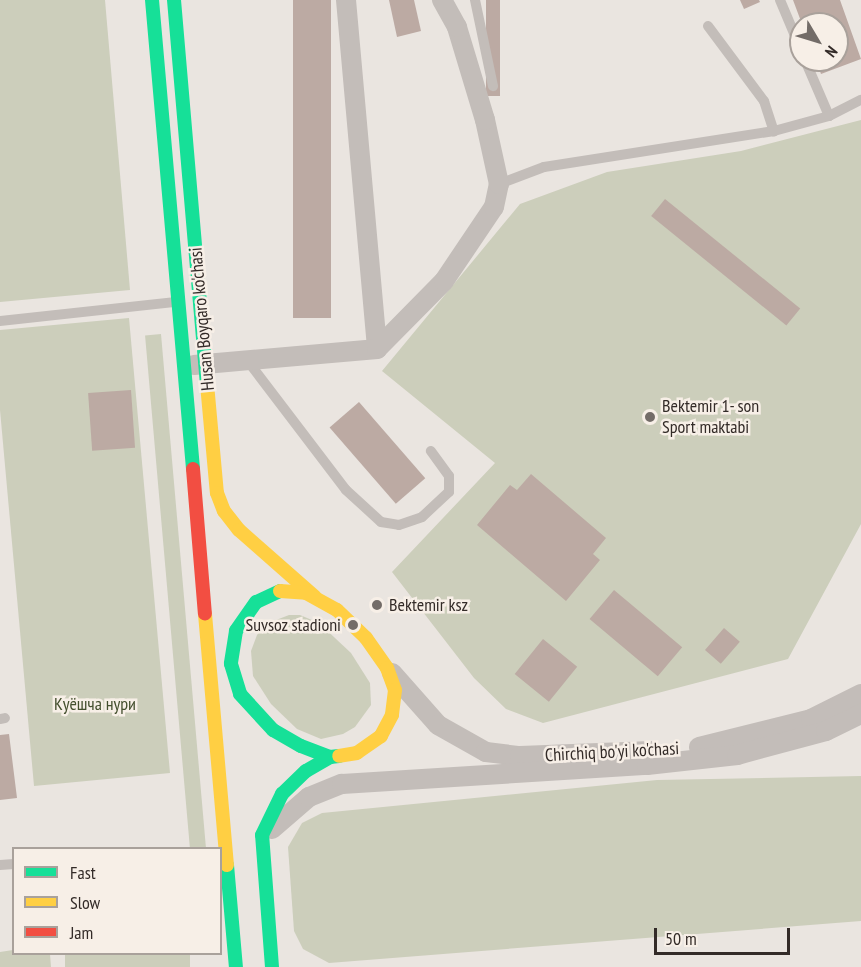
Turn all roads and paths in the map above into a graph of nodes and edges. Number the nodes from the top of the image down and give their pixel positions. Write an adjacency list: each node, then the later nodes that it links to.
1 (152, 0): 16 (main road, Husan Boyqaro ko'chasi)
2 (174, 0): 15 (main road, Husan Boyqaro ko'chasi)
3 (346, 0): 18 (street)
4 (442, 0): 14 (street)
5 (475, 0): 10 (lane)
6 (780, 0): 7 (lane)
7 (789, 21)
8 (708, 26): 13 (lane)
9 (810, 72): 12 (lane)
10 (493, 86)
11 (861, 100): 12 (lane)
12 (829, 116): 13 (lane)
13 (774, 130): 14 (lane)
14 (500, 184): 18 (street)
15 (200, 299): 16 (lane); 20 (main road, Husan Boyqaro ko'chasi)
16 (178, 301): 17 (lane); 21 (main road, Husan Boyqaro ko'chasi)
17 (0, 321)
18 (377, 348): 19 (street)
19 (247, 360): 20 (street); 22 (lane)
20 (206, 364): 21 (street); 23 (main road, Husan Boyqaro ko'chasi)
21 (183, 366): 24 (main road, Husan Boyqaro ko'chasi)
22 (431, 452)
23 (315, 597): 25 (main road, Husan Boyqaro ko'chasi); 26 (main road, Husan Boyqaro ko'chasi)
24 (202, 601): 26 (main road, Husan Boyqaro ko'chasi); 30 (main road, Husan Boyqaro ko'chasi)
25 (387, 668): 28 (street, Chirchiq bo'yi ko'chasi); 29 (main road, Husan Boyqaro ko'chasi)
26 (231, 669): 29 (main road, Husan Boyqaro ko'chasi); 30 (main road, Husan Boyqaro ko'chasi)
27 (861, 694): 28 (street, Chirchiq bo'yi ko'chasi)
28 (856, 713): 31 (street, Chirchiq bo'yi ko'chasi)
29 (330, 757): 31 (street, Chirchiq bo'yi ko'chasi); 32 (main road, Husan Boyqaro ko'chasi)
30 (220, 778): 33 (main road, Husan Boyqaro ko'chasi)
31 (387, 779): 32 (street, Chirchiq bo'yi ko'chasi)
32 (261, 850): 34 (main road, Husan Boyqaro ko'chasi)
33 (236, 967)
34 (272, 967)

